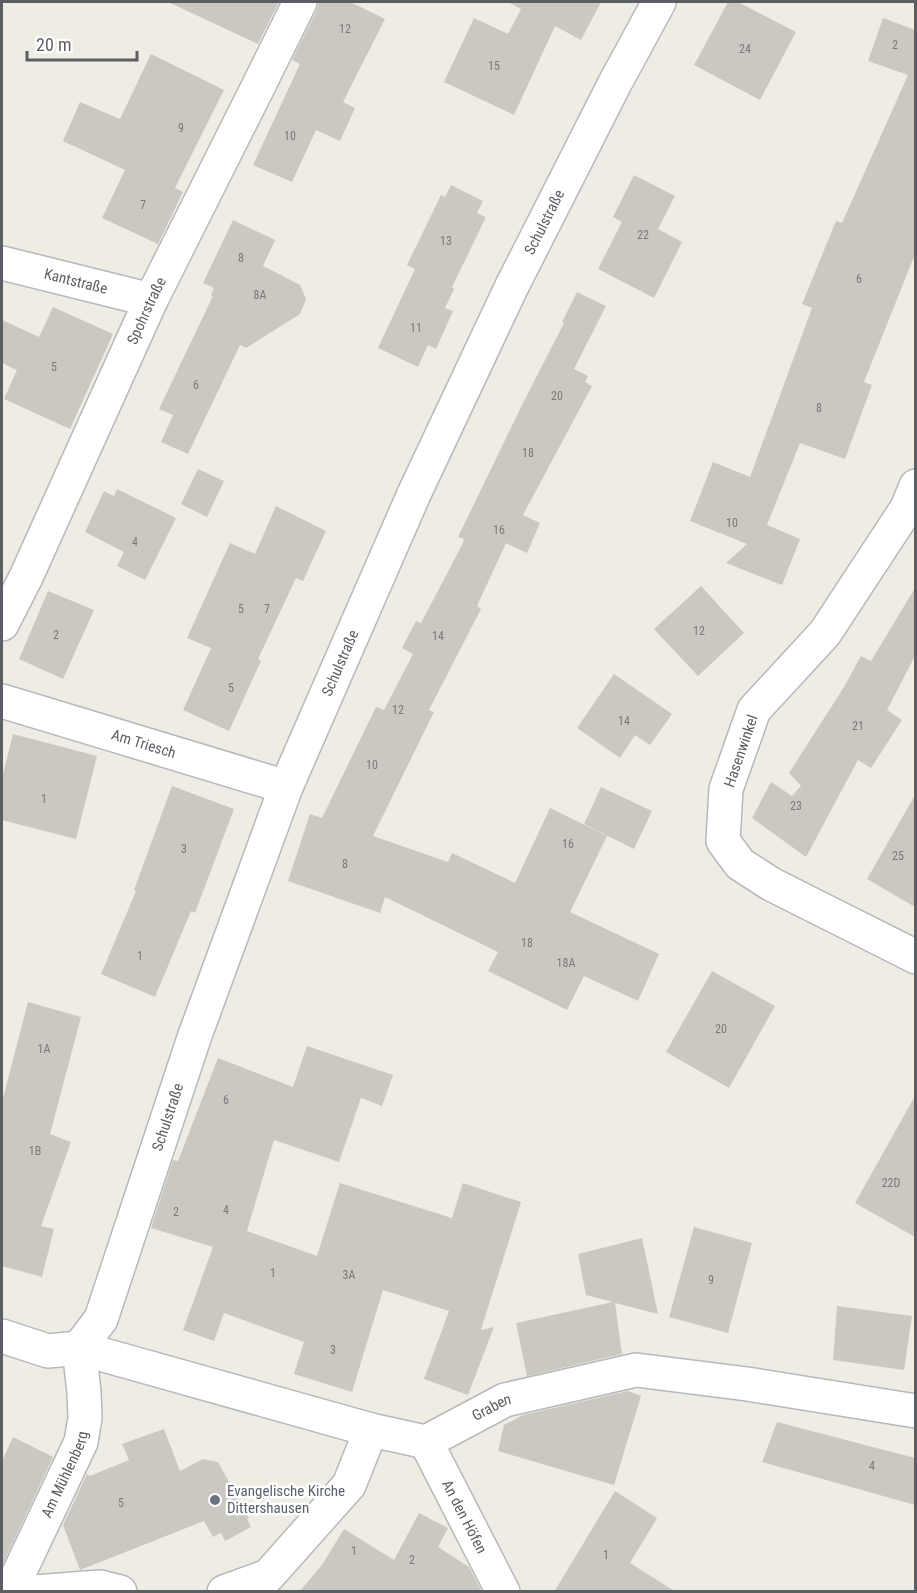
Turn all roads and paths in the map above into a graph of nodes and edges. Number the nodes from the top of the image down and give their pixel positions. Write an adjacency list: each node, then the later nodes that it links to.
1 (300, 2): 4 (street, Spohrstraße)
2 (659, 2): 8 (street, Schulstraße)
3 (2, 263): 4 (street, Kantstraße)
4 (151, 300): 6 (street, Spohrstraße)
5 (915, 486): 9 (street, Hasenwinkel)
6 (2, 624)
7 (2, 702): 8 (street, Am Triesch)
8 (286, 787): 11 (street, Schulstraße)
9 (915, 957)
10 (2, 1336): 11 (street)
11 (79, 1348): 13 (street); 15 (street, Am Mühlenberg)
12 (915, 1411): 14 (street, Graben)
13 (371, 1430): 14 (street); 18 (street)
14 (426, 1442): 19 (street, An den Höfen)
15 (10, 1592)
16 (34, 1592): 17 (street)
17 (120, 1592)
18 (224, 1592)
19 (503, 1592)

